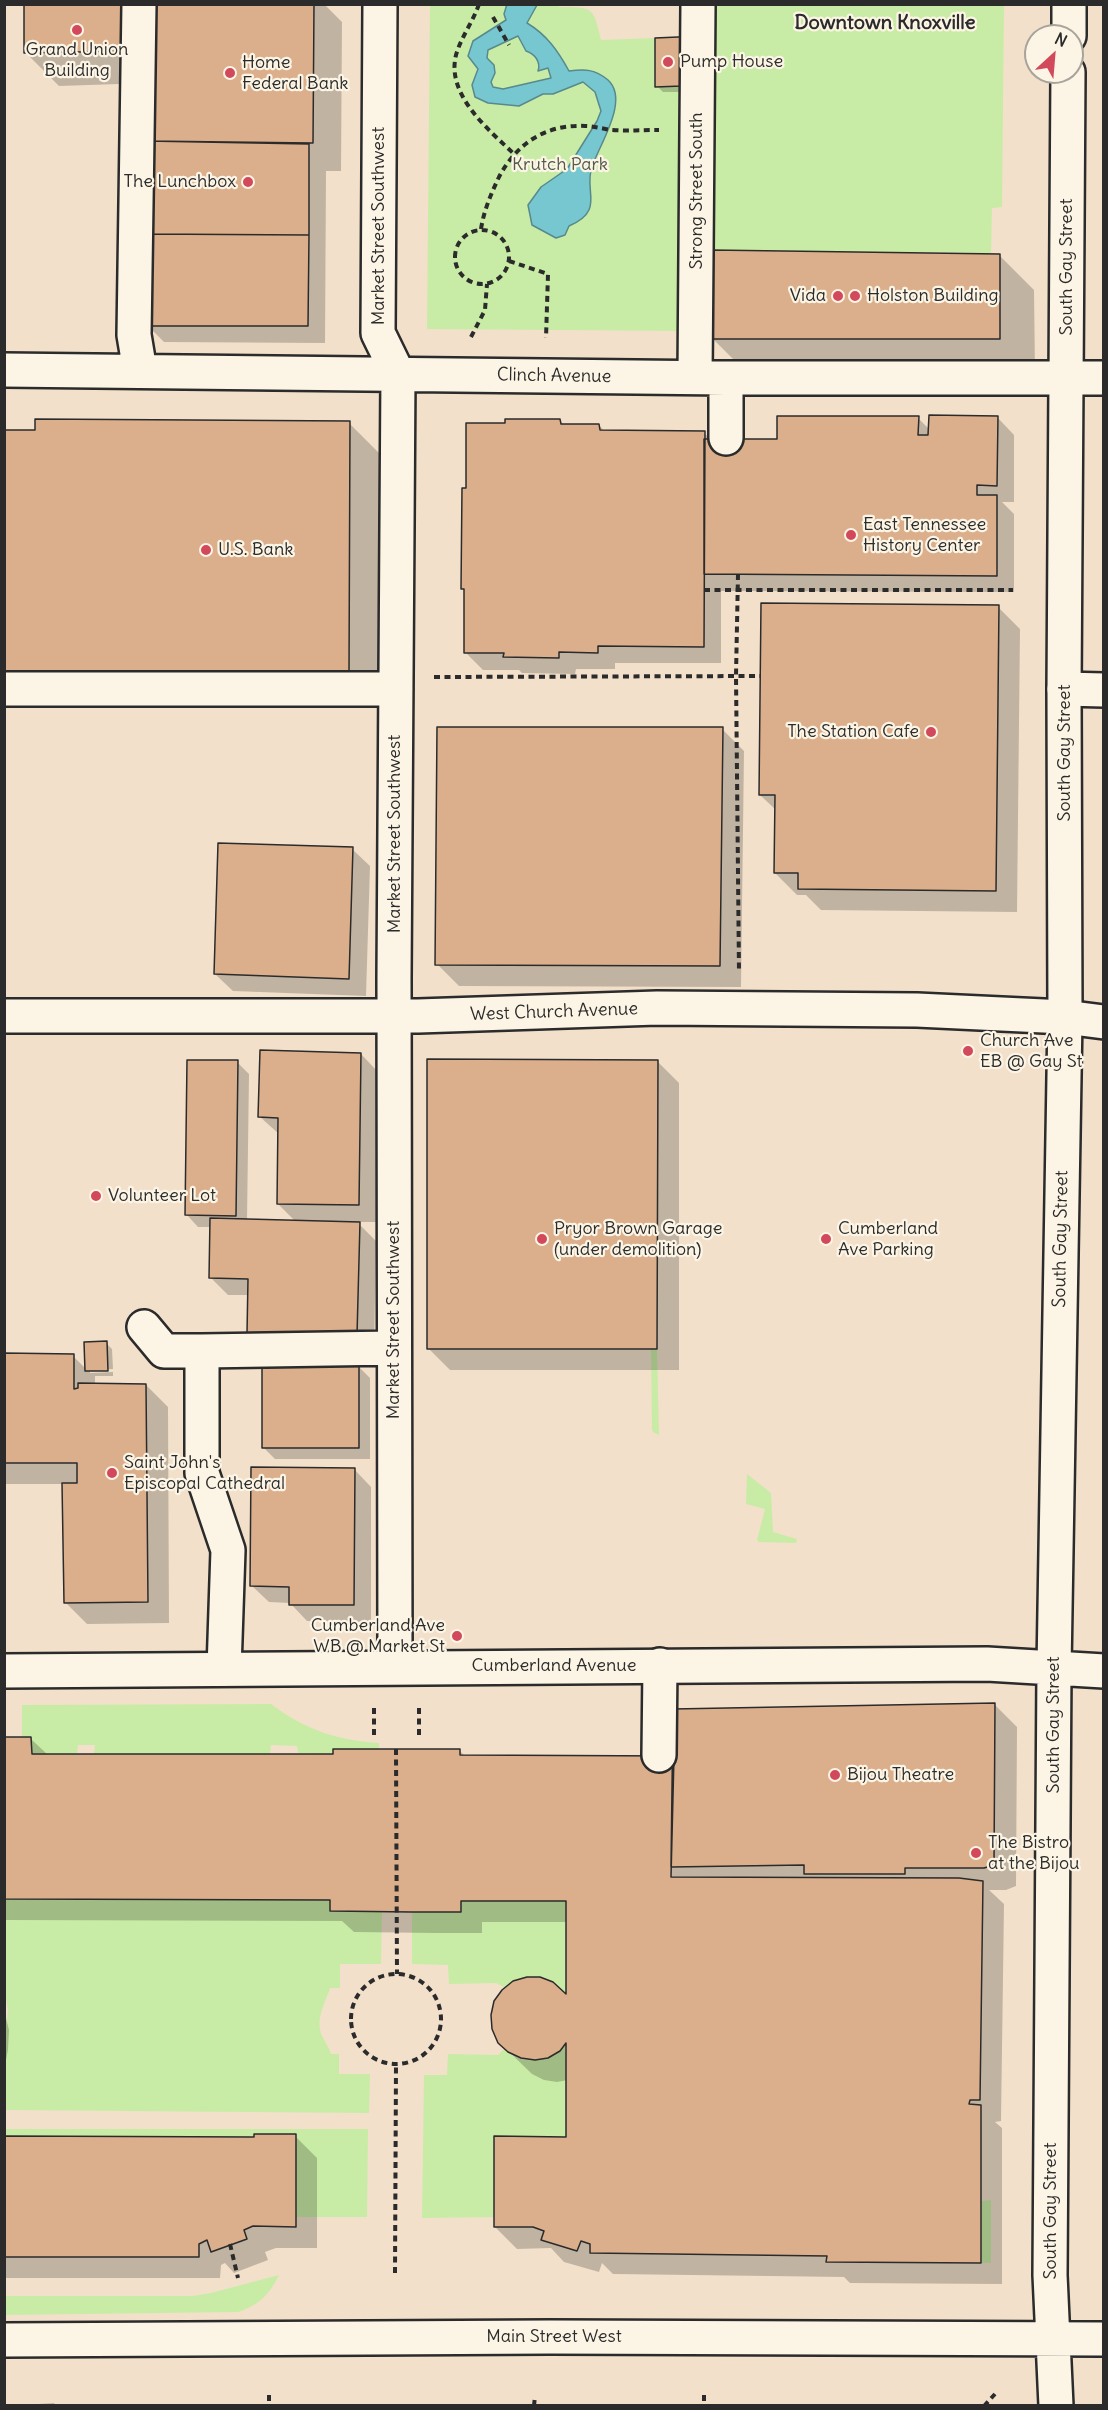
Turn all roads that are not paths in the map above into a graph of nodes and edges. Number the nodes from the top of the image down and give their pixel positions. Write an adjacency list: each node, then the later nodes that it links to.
1 (139, 4): 8 (main road)
2 (381, 4): 9 (main road, Market Street Southwest)
3 (698, 4): 10 (main road, Strong Street South)
4 (1069, 4): 5 (main road)
5 (1068, 24)
6 (1068, 84): 11 (main road, South Gay Street)
7 (4, 370): 8 (main road, Clinch Avenue)
8 (140, 371): 9 (main road, Clinch Avenue)
9 (398, 374): 10 (main road, Clinch Avenue); 15 (main road, Market Street Southwest)
10 (711, 378): 11 (main road, Clinch Avenue); 13 (main road, Strong Street South)
11 (1066, 378): 12 (main road, Clinch Avenue); 16 (main road, South Gay Street)
12 (1104, 378)
13 (726, 438)
14 (4, 689): 15 (main road)
15 (396, 689): 19 (main road, Market Street Southwest)
16 (1064, 689): 17 (main road); 20 (main road, South Gay Street)
17 (1104, 690)
18 (4, 1016): 19 (main road, West Church Avenue)
19 (394, 1016): 20 (main road, West Church Avenue); 23 (main road, Market Street Southwest)
20 (1065, 1017): 21 (main road, West Church Avenue); 27 (main road, South Gay Street)
21 (1104, 1022)
22 (144, 1327): 24 (main road)
23 (394, 1348): 24 (main road); 26 (main road, Market Street Southwest)
24 (202, 1351): 28 (main road)
25 (660, 1665): 26 (main road, Cumberland Avenue); 27 (main road, Cumberland Avenue); 31 (main road)
26 (395, 1667): 28 (main road, Cumberland Avenue)
27 (1054, 1668): 30 (main road, Cumberland Avenue); 32 (main road, South Gay Street)
28 (224, 1669): 29 (main road, Cumberland Avenue)
29 (4, 1671)
30 (1104, 1671)
31 (659, 1755)
32 (1051, 2337): 33 (main road, Main Street West); 34 (main road, Main Street West); 35 (main road, South Gay Street)
33 (1104, 2338)
34 (4, 2340)
35 (1056, 2406)

